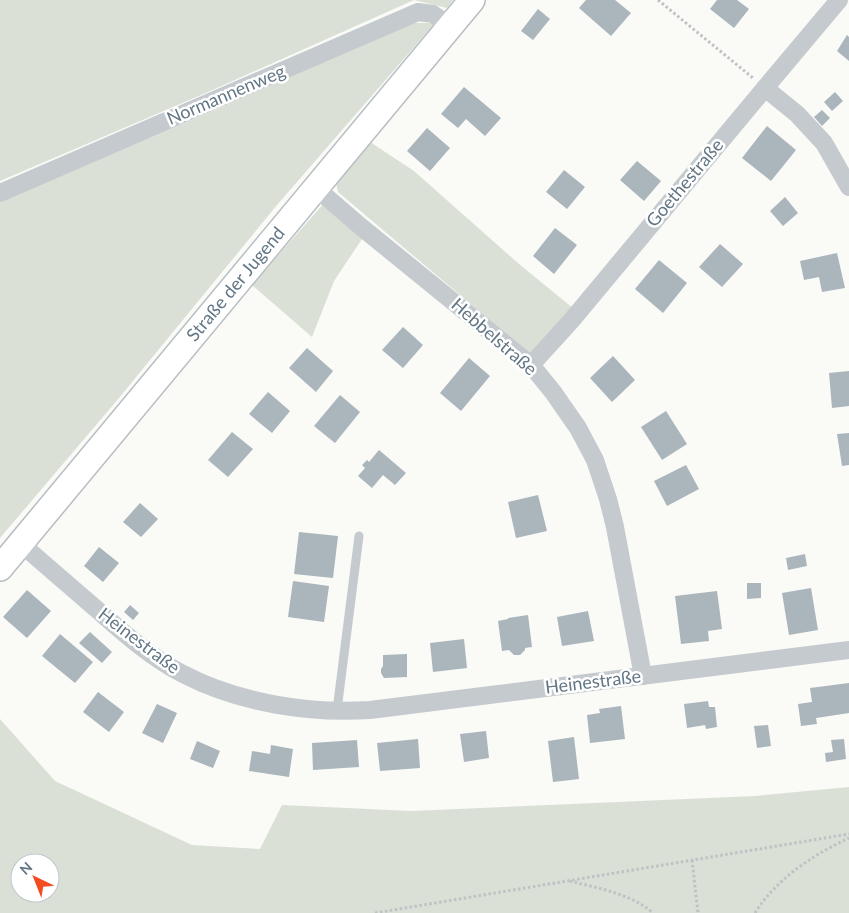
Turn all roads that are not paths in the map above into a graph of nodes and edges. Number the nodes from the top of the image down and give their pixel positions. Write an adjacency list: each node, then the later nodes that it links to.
1 (472, 0): 3 (street, Straße der Jugend)
2 (839, 0): 4 (street, Goethestraße)
3 (450, 26): 6 (street, Straße der Jugend); 7 (street, Normannenweg)
4 (765, 88): 5 (street); 8 (street, Goethestraße)
5 (849, 187)
6 (316, 188): 8 (street, Hebbelstraße); 10 (street, Straße der Jugend)
7 (0, 193)
8 (531, 365): 13 (street, Hebbelstraße)
9 (359, 536): 14 (lane)
10 (20, 543): 11 (street, Straße der Jugend); 14 (street, Heinestraße)
11 (0, 568)
12 (849, 650): 13 (street, Heinestraße)
13 (643, 676): 14 (street, Heinestraße)
14 (337, 710)

